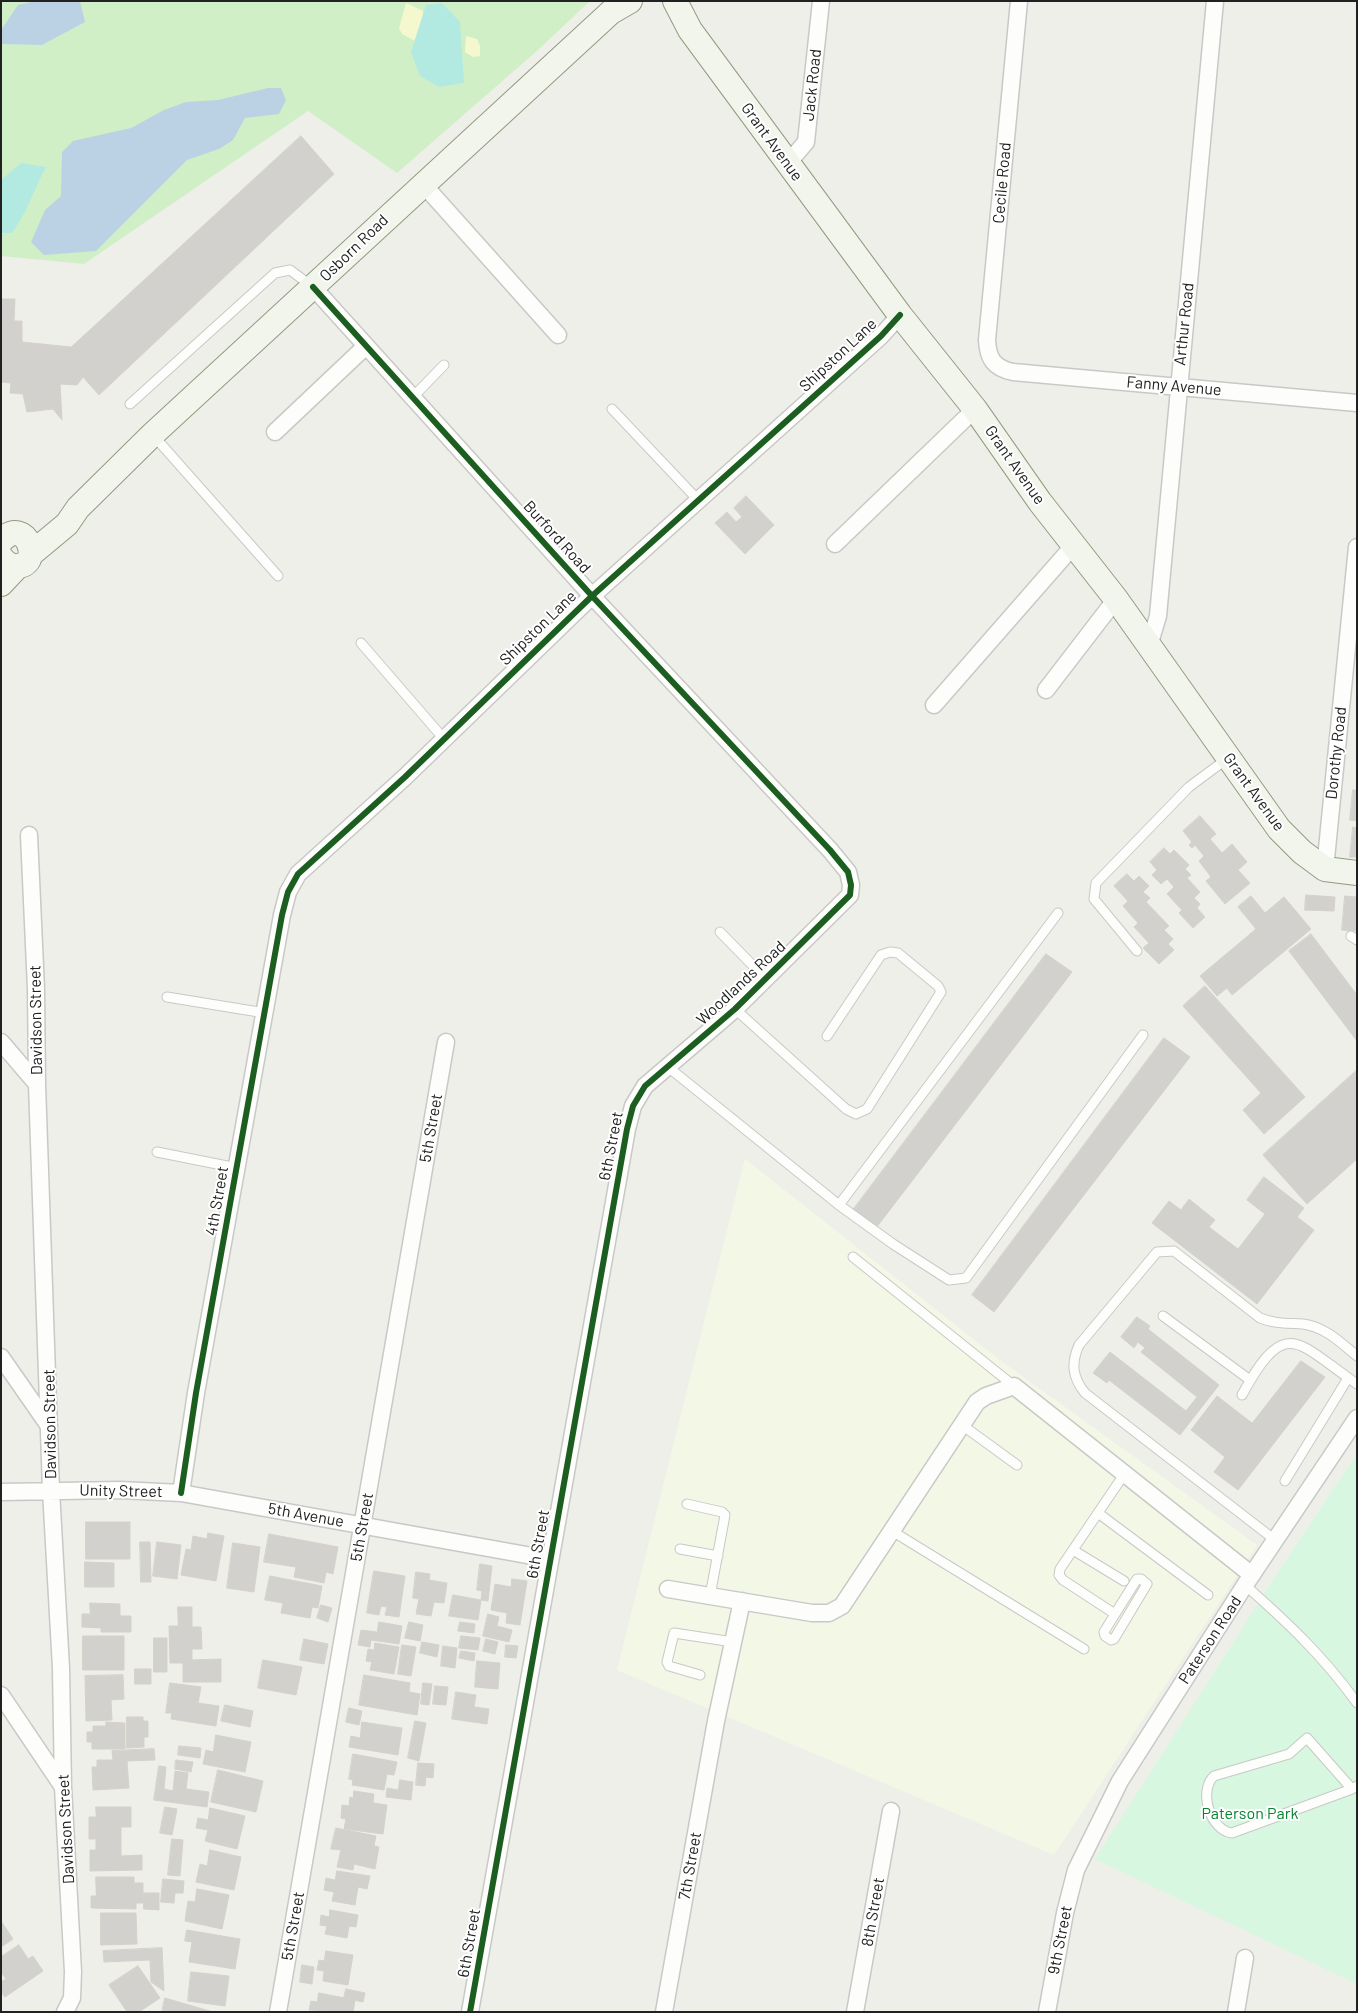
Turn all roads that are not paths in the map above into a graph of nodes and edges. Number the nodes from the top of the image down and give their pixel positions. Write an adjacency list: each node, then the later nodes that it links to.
1 (662, 1): 7 (street, Grant Avenue)
2 (675, 1): 7 (street, Grant Avenue)
3 (820, 1): 8 (street, Jack Road)
4 (1019, 1): 14 (street, Cecile Road)
5 (1215, 1): 16 (street, Arthur Road)
6 (619, 5): 9 (street, Osborn Road)
7 (690, 30): 8 (street, Grant Avenue)
8 (788, 163): 11 (street, Grant Avenue)
9 (423, 184): 10 (street, Osborn Road); 12 (street)
10 (313, 287): 13 (street, Burford Road); 19 (lane); 23 (street, Osborn Road)
11 (900, 315): 21 (street, Grant Avenue); 24 (street, Shipston Lane)
12 (558, 335)
13 (366, 346): 17 (street, Burford Road); 22 (street)
14 (993, 363): 16 (street, Fanny Avenue)
15 (444, 365): 17 (lane)
16 (1178, 386): 18 (street, Fanny Avenue); 33 (street, Arthur Road)
17 (412, 398): 30 (street, Burford Road)
18 (1357, 403)
19 (130, 404)
20 (612, 409): 24 (lane)
21 (975, 409): 25 (street); 26 (street, Grant Avenue)
22 (275, 432)
23 (153, 434): 28 (street, Osborn Road); 29 (lane)
24 (698, 500): 30 (street, Shipston Lane)
25 (835, 544)
26 (1074, 545): 31 (street, Grant Avenue); 35 (street)
27 (1357, 547): 39 (street, Dorothy Road)
28 (9, 553)
29 (278, 576)
30 (592, 596): 36 (street, Shipston Lane); 41 (street, Burford Road)
31 (1116, 600): 33 (street, Grant Avenue); 34 (street)
32 (361, 643): 36 (lane)
33 (1149, 646): 37 (street, Grant Avenue)
34 (1046, 690)
35 (934, 705)
36 (444, 739): 43 (street, Shipston Lane)
37 (1228, 758): 39 (street, Grant Avenue); 45 (lane)
38 (29, 835): 55 (street, Davidson Street)
39 (1325, 870): 40 (street)
40 (1357, 873)
41 (850, 896): 46 (street, Woodlands Road)
42 (1058, 914): 59 (lane)
43 (282, 915): 49 (street, 4th Street)
44 (720, 932): 46 (lane)
45 (1137, 951)
46 (766, 979): 48 (street, Woodlands Road)
47 (167, 997): 49 (lane)
48 (735, 1010): 51 (lane); 54 (street, Woodlands Road)
49 (265, 1013): 58 (street, 4th Street)
50 (1143, 1035): 59 (lane)
51 (827, 1036)
52 (1, 1042): 55 (street)
53 (446, 1042): 80 (street, 5th Street)
54 (668, 1067): 56 (street, Woodlands Road); 59 (lane)
55 (37, 1084): 71 (street, Davidson Street)
56 (645, 1086): 86 (street, 6th Street)
57 (157, 1152): 58 (lane)
58 (237, 1168): 77 (street, 4th Street)
59 (839, 1206)
60 (853, 1258): 67 (lane)
61 (1163, 1316): 65 (lane)
62 (1357, 1356): 82 (lane)
63 (1, 1357): 71 (street)
64 (1348, 1378): 65 (lane); 66 (lane); 74 (lane)
65 (1250, 1380): 68 (lane)
66 (1357, 1384)
67 (1014, 1386): 70 (street); 73 (street)
68 (1242, 1396)
69 (1357, 1418): 82 (street, Paterson Road)
70 (962, 1425): 72 (lane); 81 (street)
71 (49, 1426): 75 (street, Davidson Street)
72 (1017, 1466)
73 (1125, 1473): 79 (lane); 87 (street)
74 (1285, 1481)
75 (51, 1490): 76 (street, Unity Street); 77 (street, Unity Street); 100 (street, Davidson Street)
76 (1, 1492)
77 (181, 1493): 80 (street, 5th Avenue)
78 (687, 1504): 85 (lane)
79 (1098, 1514): 84 (lane); 90 (lane)
80 (363, 1524): 86 (street, 5th Avenue); 105 (street, 5th Street)
81 (892, 1531): 92 (street); 95 (lane)
82 (1275, 1540): 87 (street, Paterson Road)
83 (680, 1549): 85 (lane)
84 (1073, 1550): 88 (lane); 93 (lane)
85 (718, 1556): 91 (lane)
86 (549, 1559): 106 (street, 6th Street)
87 (1249, 1580): 98 (lane); 102 (street, Paterson Road)
88 (1124, 1582)
89 (668, 1589): 91 (street)
90 (1208, 1595)
91 (710, 1596): 92 (street)
92 (742, 1602): 94 (street, 7th Street)
93 (1115, 1614): 93 (lane)
94 (733, 1642): 96 (lane); 107 (street, 7th Street)
95 (1084, 1649)
96 (700, 1675)
97 (1, 1695): 100 (street)
98 (1357, 1704)
99 (1354, 1787): 99 (lane)
100 (63, 1788): 104 (street, Davidson Street)
101 (891, 1812): 108 (street, 8th Street)
102 (1076, 1870): 109 (street, 9th Street)
103 (1245, 1958): 110 (street)
104 (65, 2012)
105 (278, 2012)
106 (470, 2012)
107 (664, 2012)
108 (855, 2012)
109 (1047, 2012)
110 (1236, 2012)

